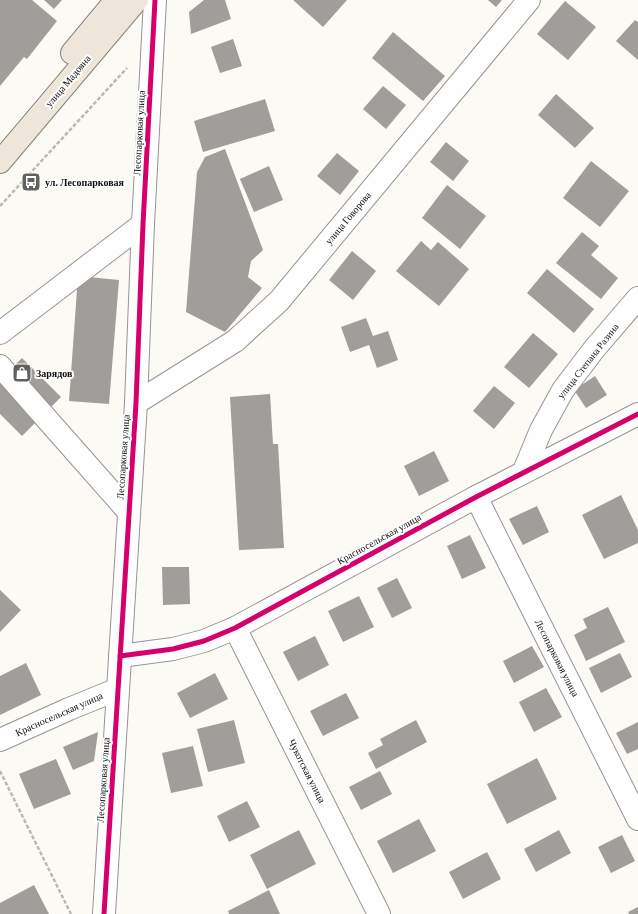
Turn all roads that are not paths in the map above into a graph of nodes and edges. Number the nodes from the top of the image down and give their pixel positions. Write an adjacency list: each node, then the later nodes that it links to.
1 (116, 0): 5 (main road, улица Мадояна)
2 (136, 0): 6 (main road, улица Мадояна)
3 (155, 0): 7 (street, Лесопарковая улица)
4 (529, 0): 11 (street, улица Говорова)
5 (0, 140)
6 (0, 162)
7 (143, 224): 9 (street); 11 (street, Лесопарковая улица)
8 (638, 298): 13 (street, улица Степана Разина)
9 (0, 333)
10 (0, 366): 15 (street)
11 (136, 403): 15 (street, Лесопарковая улица)
12 (638, 414): 13 (street, Красносельская улица)
13 (524, 472): 14 (street, Красносельская улица)
14 (476, 496): 16 (street, Красносельская улица); 20 (street, Лесопарковая улица)
15 (128, 511): 17 (street, Лесопарковая улица)
16 (235, 628): 17 (street, Красносельская улица); 22 (street, Чукотская улица)
17 (120, 656): 18 (street, Лесопарковая улица)
18 (118, 689): 19 (street, Красносельская улица); 21 (street, Лесопарковая улица)
19 (0, 740)
20 (638, 819)
21 (104, 914)
22 (379, 914)

